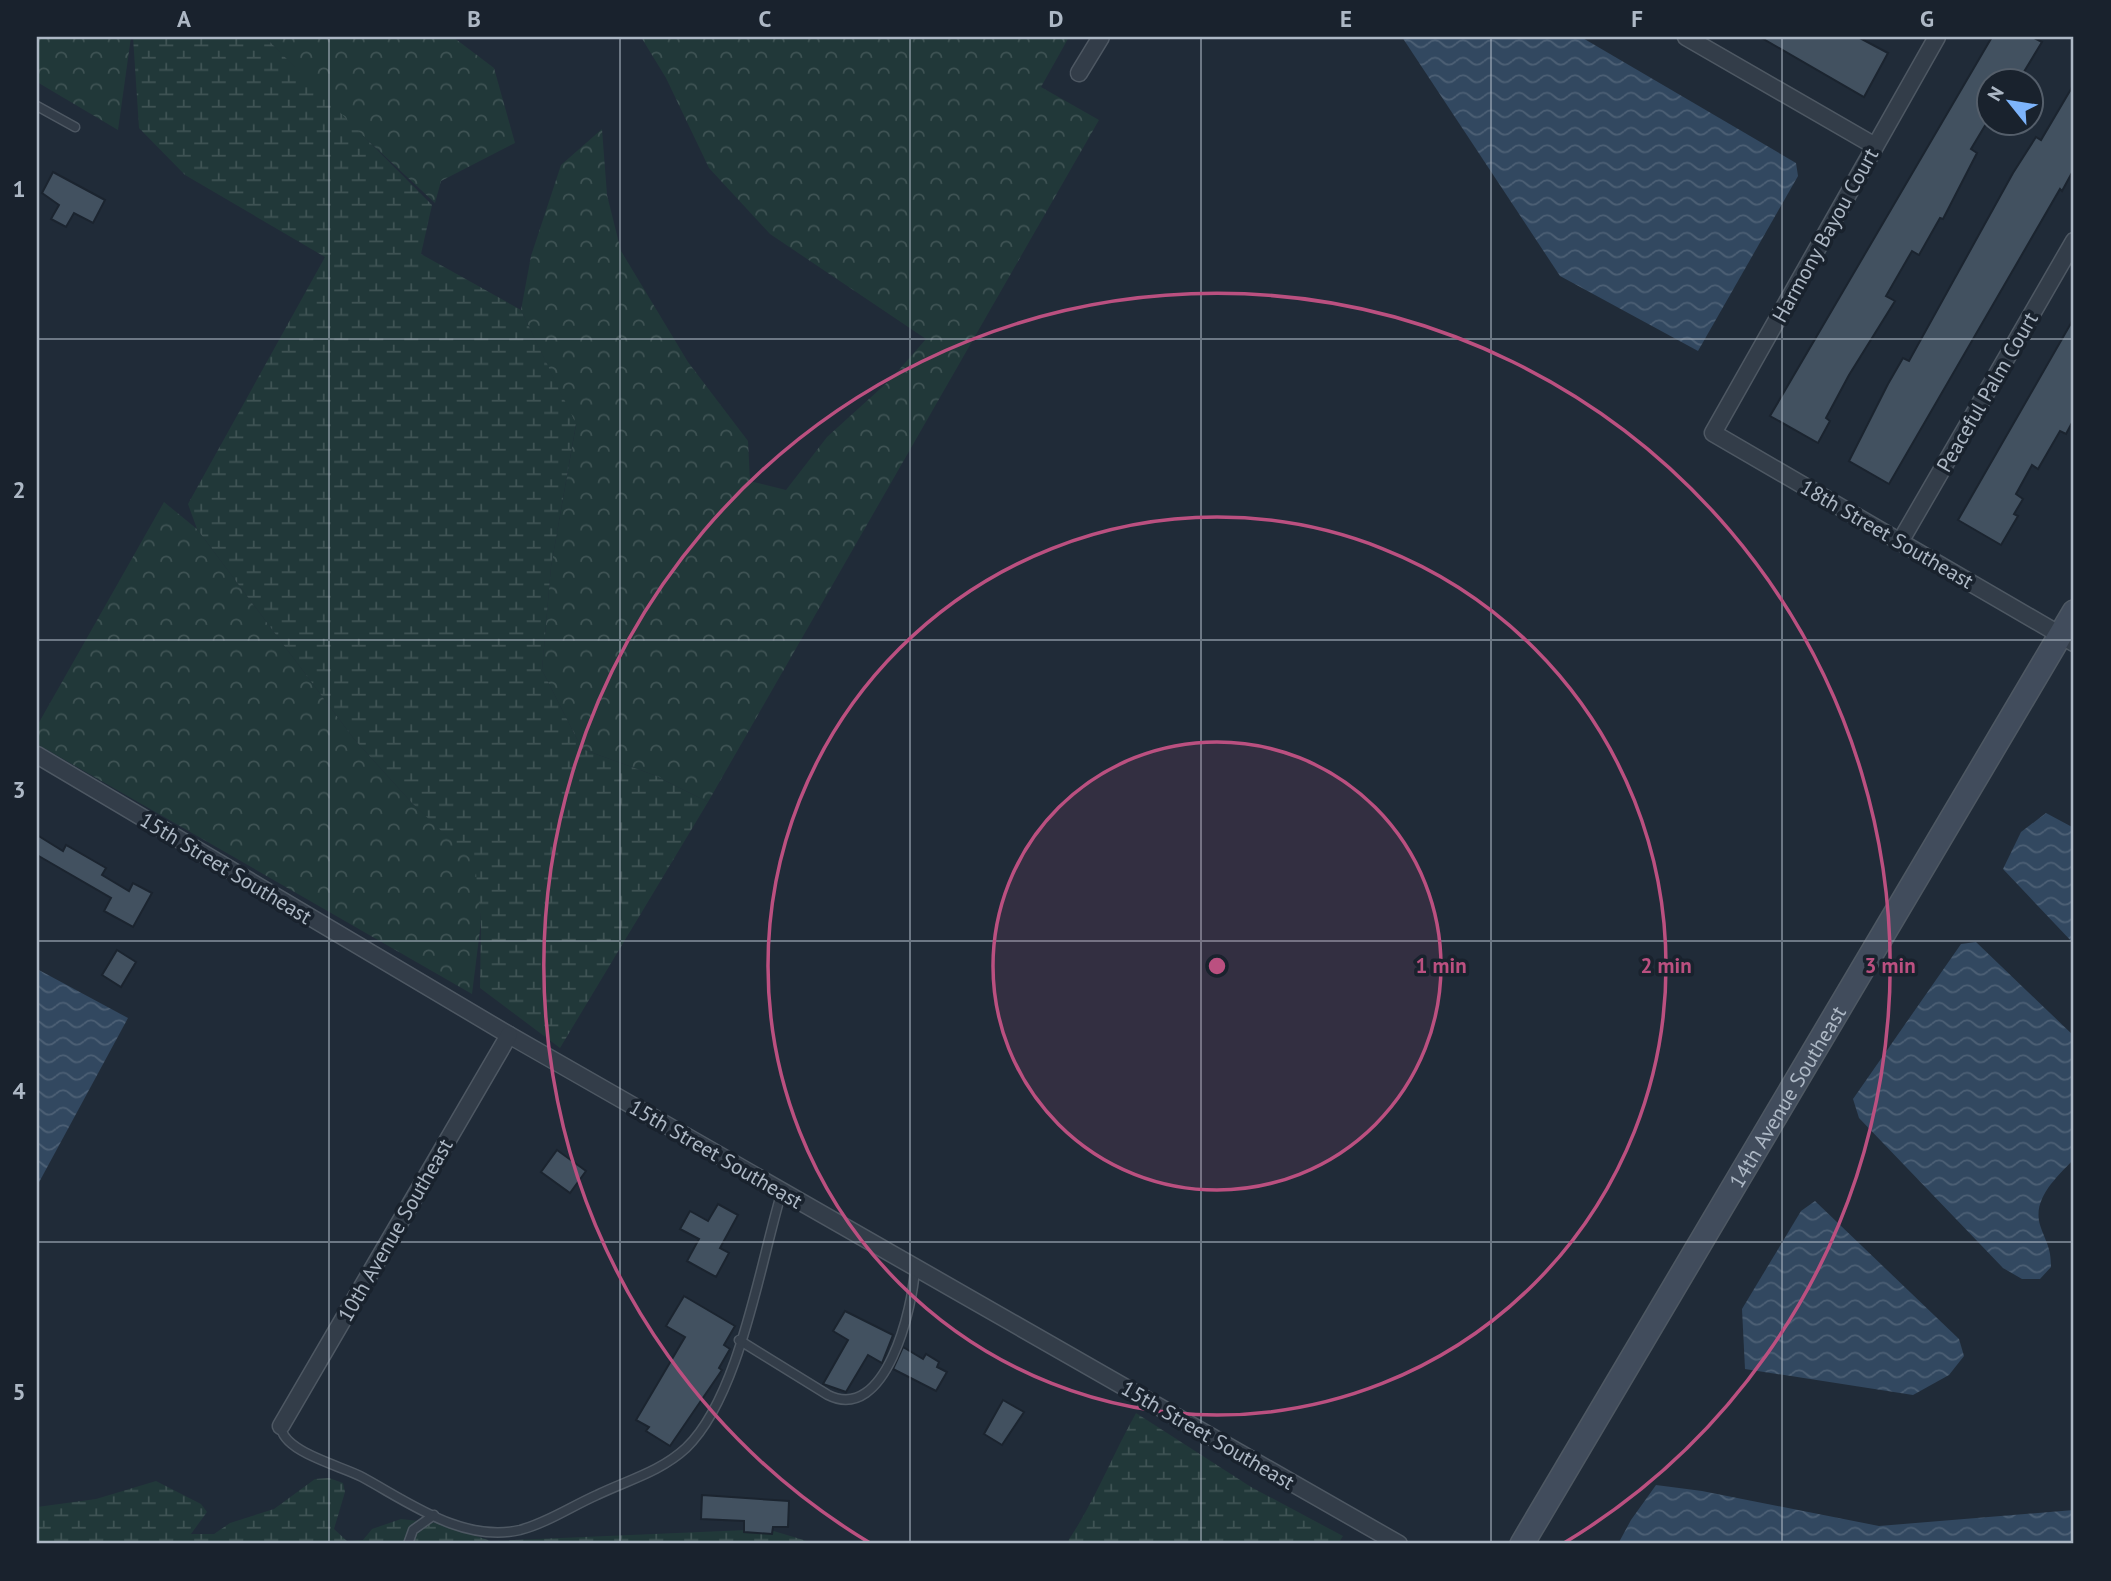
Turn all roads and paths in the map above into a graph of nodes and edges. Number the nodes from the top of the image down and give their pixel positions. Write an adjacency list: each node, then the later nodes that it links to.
1 (1101, 37): 4 (street)
2 (1686, 37): 7 (street)
3 (1937, 37): 7 (street, Harmony Bayou Court)
4 (1079, 73)
5 (37, 106): 6 (lane)
6 (75, 127)
7 (1875, 146): 9 (street, Harmony Bayou Court)
8 (2074, 241): 10 (street, Peaceful Palm Court)
9 (1713, 433): 10 (street, 18th Street Southeast)
10 (1900, 542): 12 (street, 18th Street Southeast)
11 (2074, 612): 12 (street, 14th Avenue Southeast)
12 (2067, 639): 22 (street, 14th Avenue Southeast)
13 (37, 755): 14 (street, 15th Street Southeast)
14 (509, 1035): 15 (street, 15th Street Southeast); 18 (street, 10th Avenue Southeast)
15 (782, 1191): 16 (street, 15th Street Southeast); 17 (lane)
16 (915, 1267): 17 (lane); 21 (street, 15th Street Southeast)
17 (740, 1340): 19 (lane)
18 (281, 1426): 19 (lane)
19 (434, 1515): 20 (lane)
20 (408, 1544)
21 (1399, 1544)
22 (1522, 1544)

